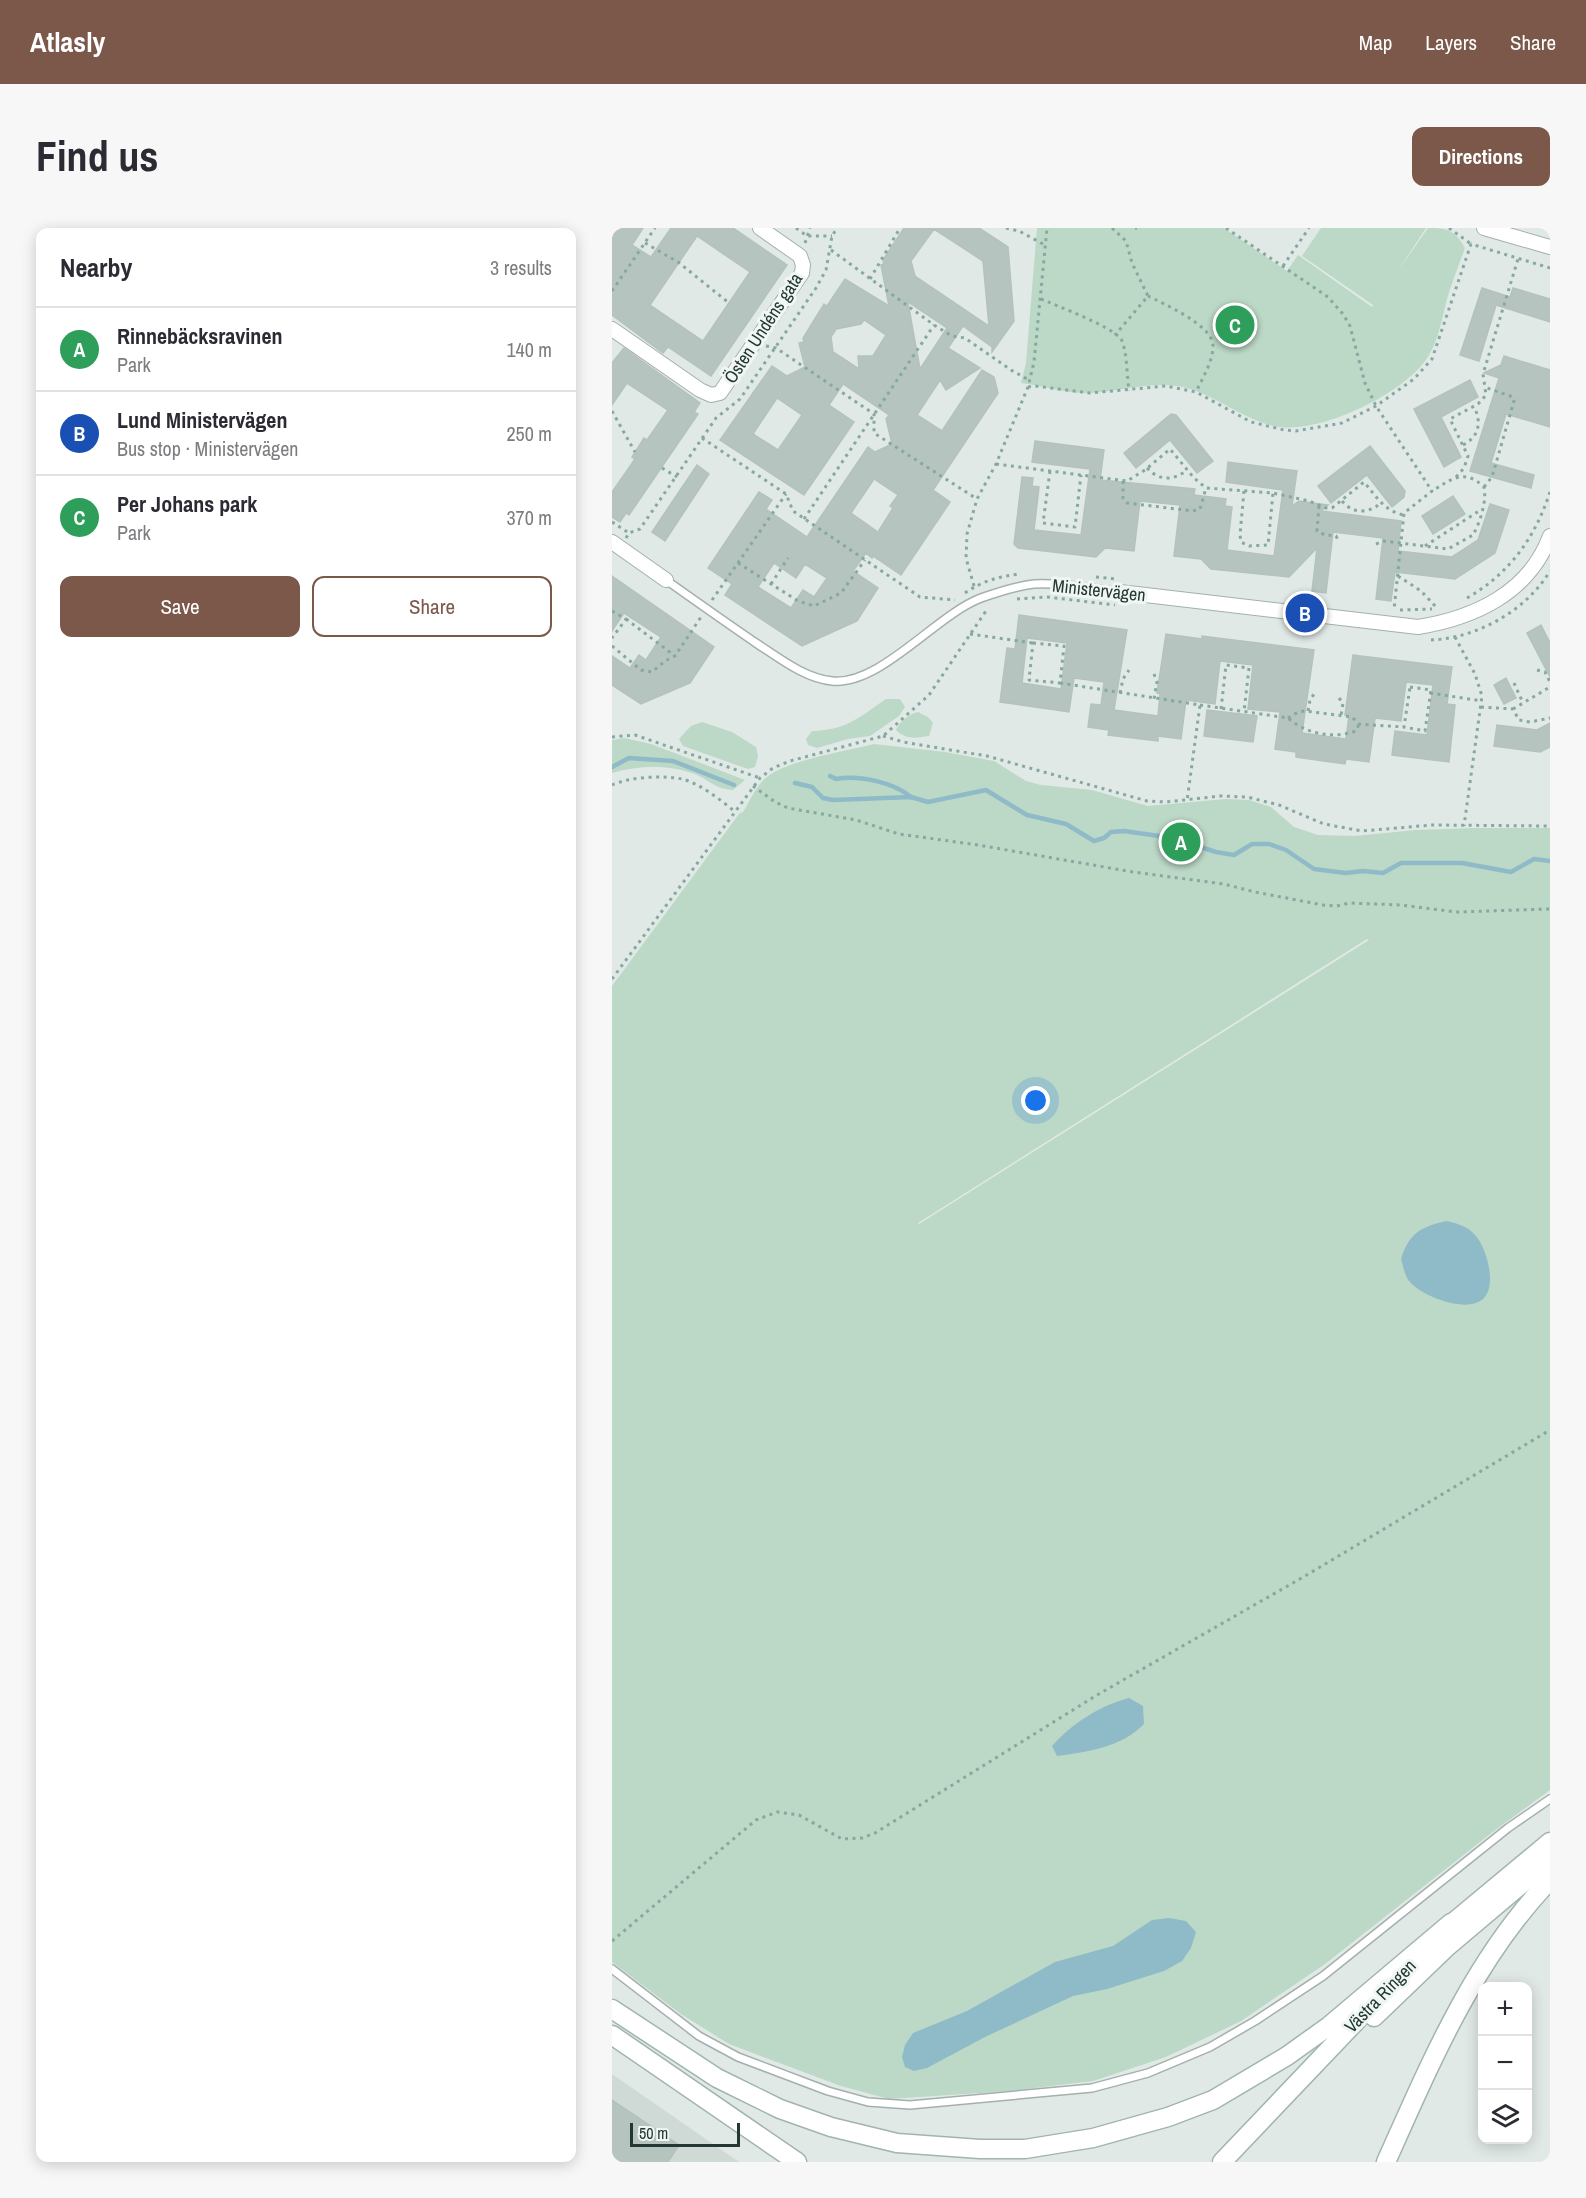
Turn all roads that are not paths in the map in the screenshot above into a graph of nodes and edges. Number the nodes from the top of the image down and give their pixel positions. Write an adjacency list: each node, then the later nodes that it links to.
1 (760, 228): 4 (street, Östen Undéns gata)
2 (1484, 228): 3 (street)
3 (1548, 244)
4 (612, 329)
5 (1550, 536): 8 (street, Ministervägen)
6 (612, 542): 7 (street)
7 (666, 580): 8 (lane, Ministervägen)
8 (1119, 598)
9 (1550, 1798): 14 (lane)
10 (1550, 1842): 13 (main road, Västra Ringen)
11 (1550, 1860): 19 (main road, Västra Ringen)
12 (1550, 1880): 20 (main road)
13 (1451, 1923): 15 (main road); 18 (main road, Västra Ringen)
14 (612, 1969)
15 (612, 2009)
16 (612, 2035): 17 (main road)
17 (797, 2162)
18 (1222, 2162)
19 (1237, 2162)
20 (1386, 2162)

